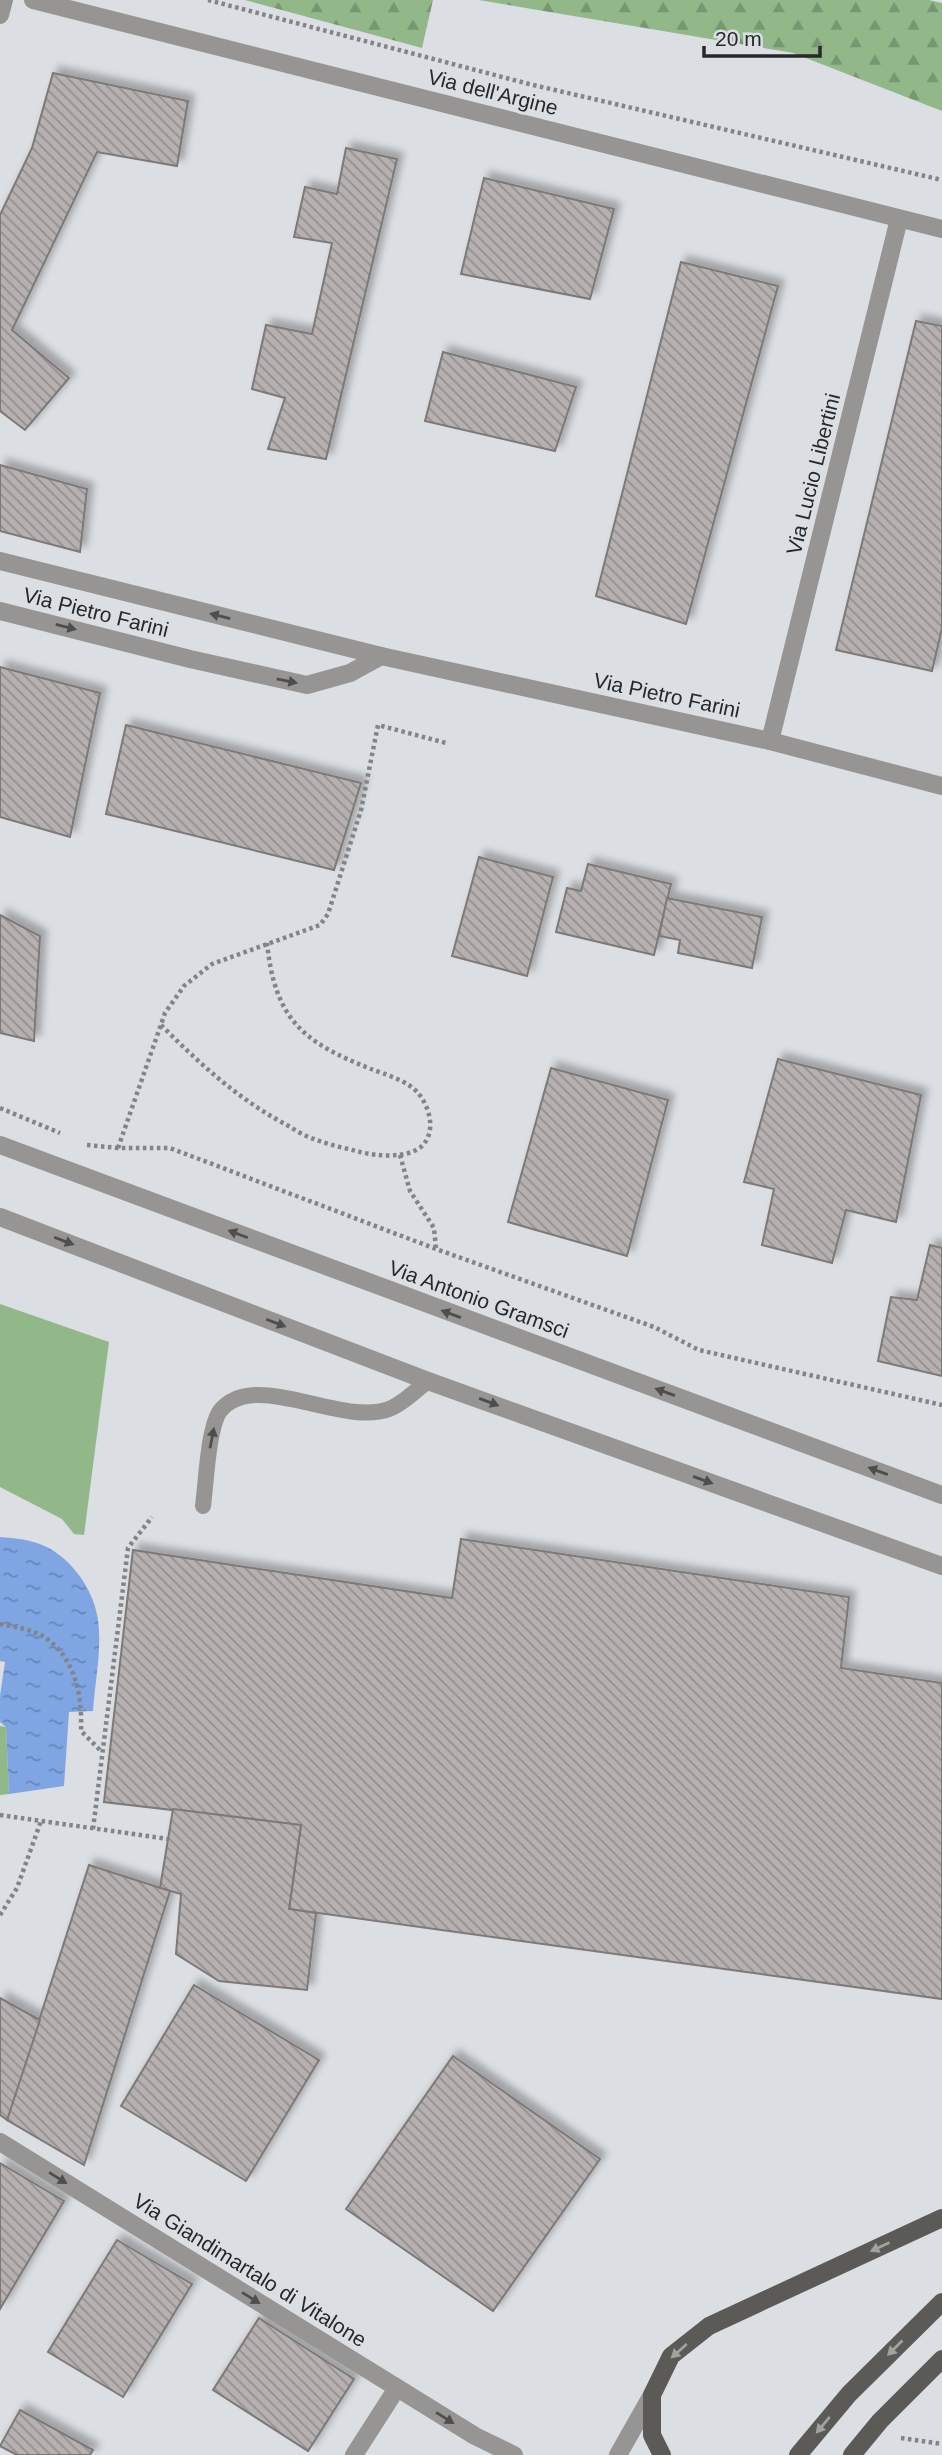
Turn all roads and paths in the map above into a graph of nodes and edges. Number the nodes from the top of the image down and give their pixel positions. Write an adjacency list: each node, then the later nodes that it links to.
1 (4, 0): 4 (street)
2 (33, 0): 6 (street, Via dell'Argine)
3 (208, 0): 5 (path)
4 (0, 15)
5 (942, 180)
6 (899, 219): 7 (street, Via dell'Argine); 11 (street, Via Lucio Libertini)
7 (942, 229)
8 (0, 561): 10 (street, Via Pietro Farini, one-way to 8)
9 (0, 611): 10 (street, Via Pietro Farini, one-way to 10)
10 (381, 656): 11 (street, Via Pietro Farini)
11 (771, 741): 13 (street, Via Pietro Farini)
12 (446, 743): 14 (path)
13 (942, 786)
14 (267, 943): 15 (path); 21 (path)
15 (161, 1025): 20 (path); 21 (path)
16 (0, 1108): 17 (path)
17 (62, 1134)
18 (0, 1145): 26 (street, Via Antonio Gramsci, one-way to 18)
19 (86, 1145): 20 (path)
20 (118, 1148): 23 (path)
21 (400, 1156): 23 (path)
22 (0, 1217): 24 (street, one-way to 24)
23 (436, 1249): 25 (path)
24 (428, 1381): 27 (lane, one-way to 24); 29 (street, one-way to 29)
25 (942, 1405)
26 (942, 1495)
27 (203, 1506)
28 (152, 1517): 31 (path)
29 (942, 1566)
30 (0, 1624): 31 (path)
31 (103, 1753): 34 (path)
32 (0, 1815): 33 (path)
33 (41, 1821): 34 (path); 36 (path)
34 (93, 1829): 35 (path)
35 (168, 1839)
36 (0, 1915)
37 (0, 2142): 41 (street, Via Giandimartalo di Vitalone, one-way to 41)
38 (942, 2218): 42 (main road, one-way to 42)
39 (942, 2302): 51 (main road, one-way to 51)
40 (942, 2359): 52 (main road)
41 (397, 2388): 43 (street, Via Giandimartalo di Vitalone, one-way to 43); 46 (street)
42 (652, 2395): 49 (street); 50 (main road)
43 (475, 2436): 47 (street, Via Giandimartalo di Vitalone); 48 (street, Via Giandimartalo di Vitalone)
44 (901, 2438): 45 (path)
45 (942, 2444)
46 (354, 2455)
47 (490, 2455)
48 (514, 2455)
49 (618, 2455)
50 (662, 2455)
51 (798, 2455)
52 (852, 2455)

